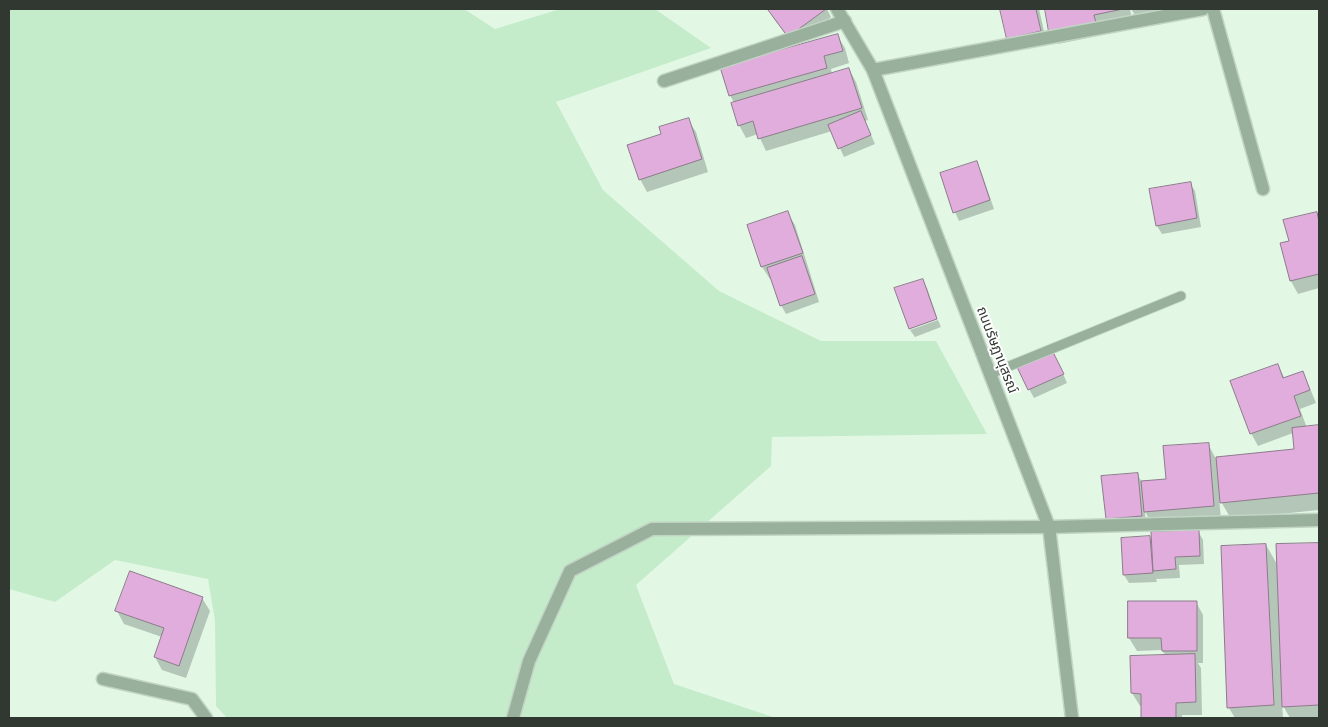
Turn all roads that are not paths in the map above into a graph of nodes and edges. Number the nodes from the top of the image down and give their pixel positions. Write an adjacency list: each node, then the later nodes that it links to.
1 (837, 9): 4 (street, ถนนรัษฎานุสรณ์)
2 (1203, 9): 5 (street)
3 (1212, 9): 7 (street)
4 (845, 21): 5 (street, ถนนรัษฎานุสรณ์); 6 (street)
5 (874, 70): 9 (street, ถนนรัษฎานุสรณ์)
6 (664, 81)
7 (1263, 189)
8 (1181, 296): 9 (lane)
9 (990, 374): 11 (street, ถนนรัษฎานุสรณ์)
10 (1319, 520): 11 (street)
11 (1049, 527): 14 (street); 15 (street, ถนนรัษฎานุสรณ์)
12 (103, 679): 13 (street)
13 (206, 718)
14 (513, 718)
15 (1072, 718)

